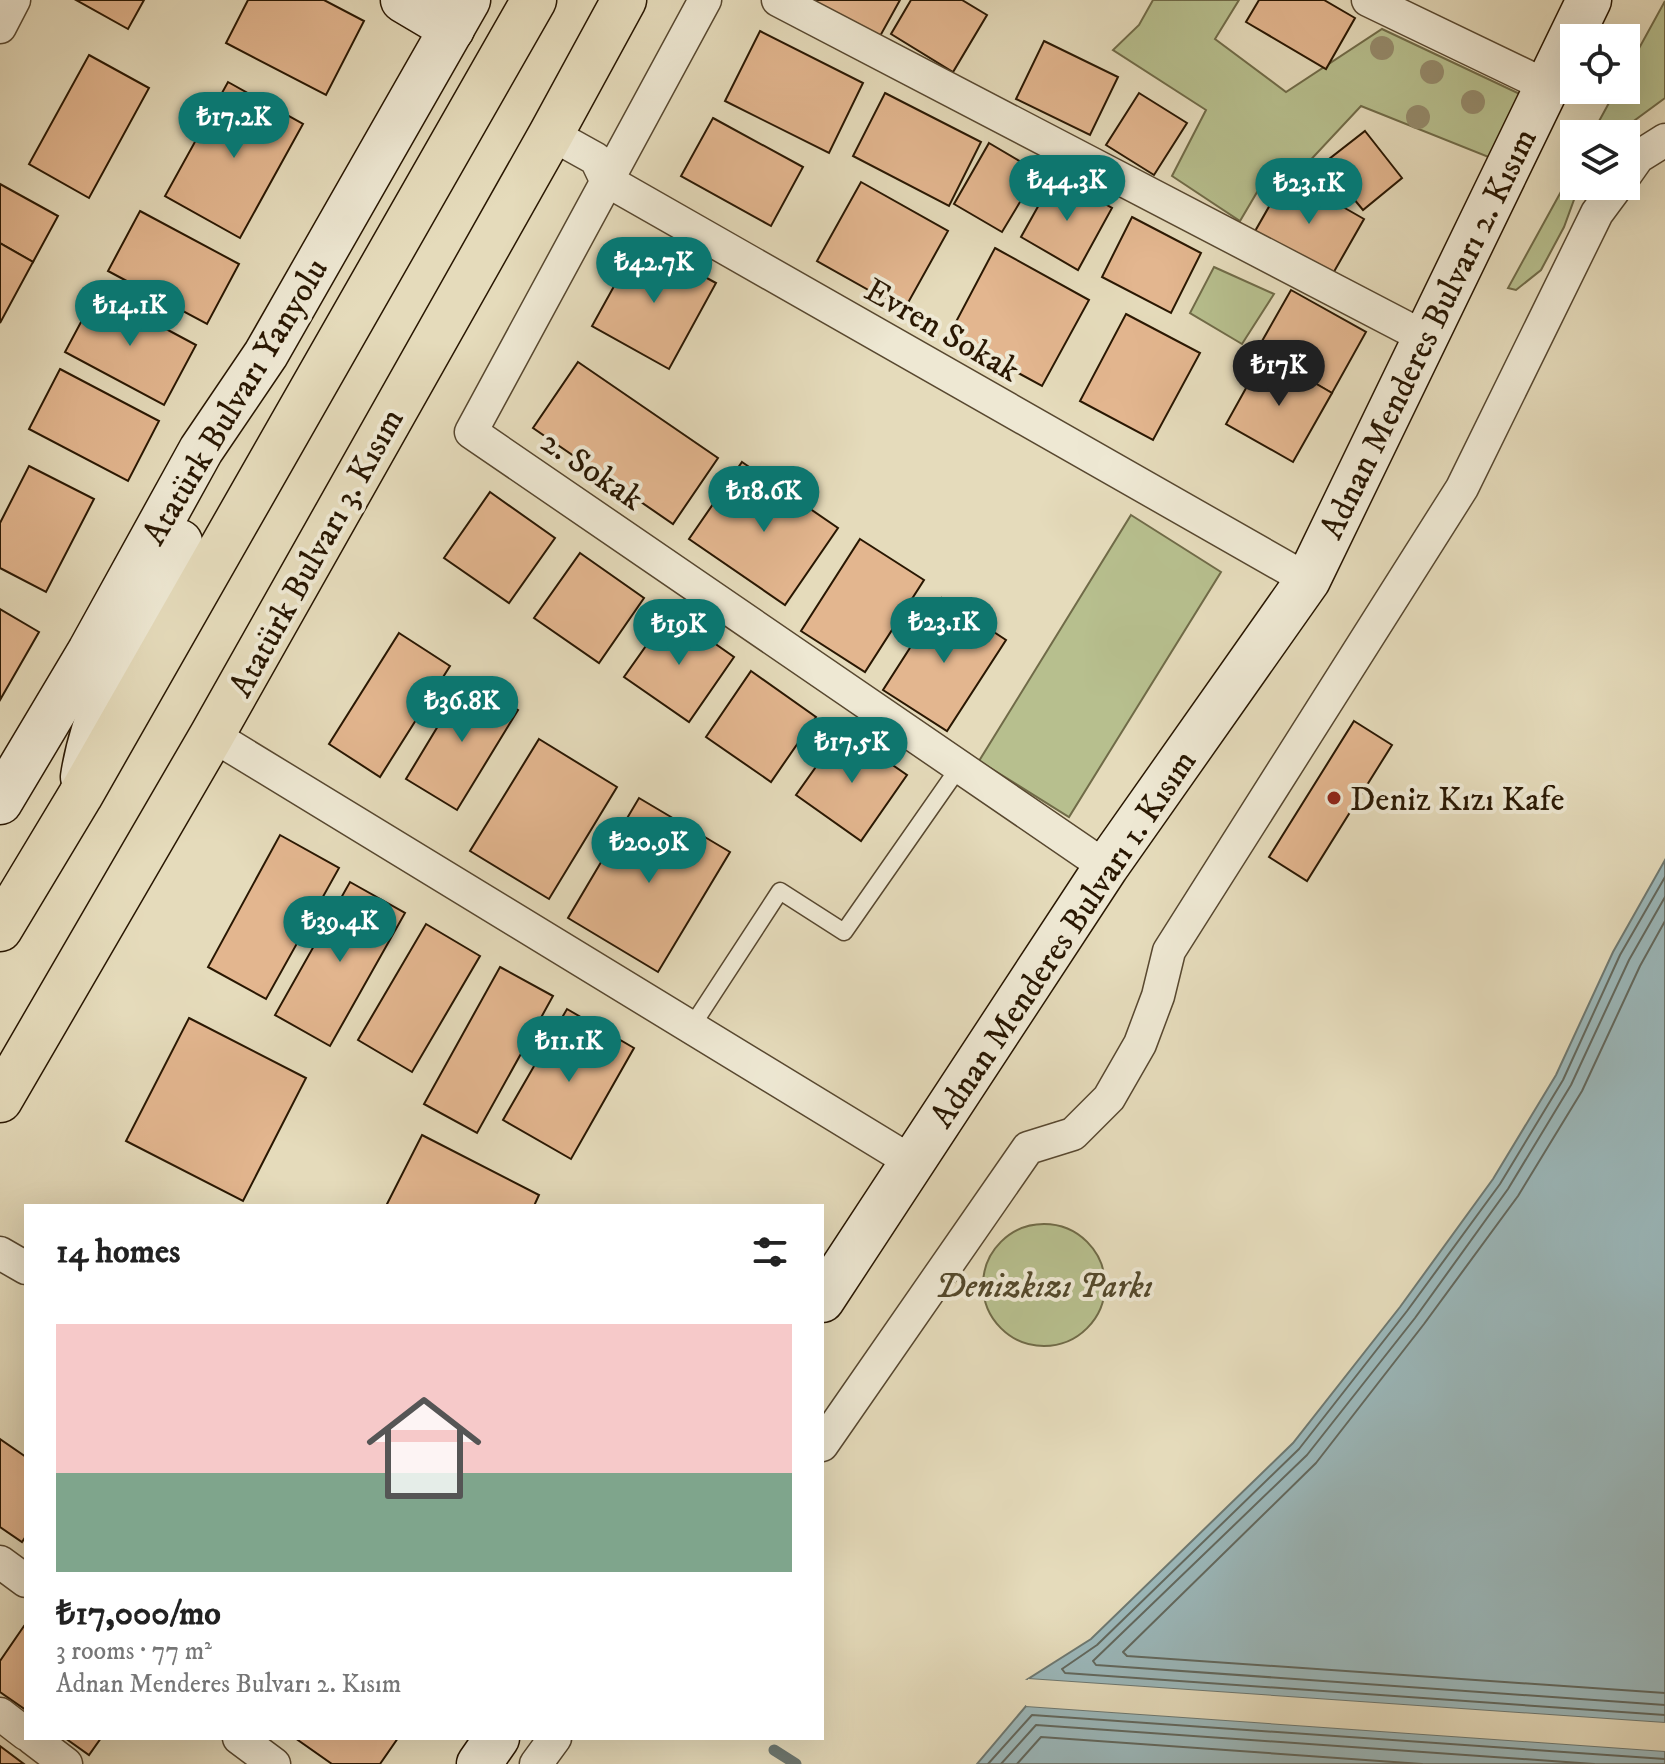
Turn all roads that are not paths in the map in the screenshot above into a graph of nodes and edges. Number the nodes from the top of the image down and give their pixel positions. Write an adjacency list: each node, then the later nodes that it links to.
1 (14, 0): 10 (street)
2 (403, 0): 9 (main road)
3 (534, 0): 22 (highway)
4 (624, 0): 12 (highway, Atatürk Bulvarı 3. Kısım)
5 (705, 0): 15 (street)
6 (778, 0): 17 (street)
7 (1368, 0): 11 (street)
8 (1589, 0): 11 (main road, Adnan Menderes Bulvarı 2. Kısım)
9 (460, 14): 18 (main road, Atatürk Bulvarı Yanyolu)
10 (0, 27)
11 (1547, 86): 17 (main road, Adnan Menderes Bulvarı 2. Kısım)
12 (551, 134): 15 (street, Evren Sokak); 20 (highway, Atatürk Bulvarı 3. Kısım)
13 (1665, 140): 14 (street)
14 (1640, 156)
15 (606, 180): 19 (street, Evren Sokak); 21 (street, 2. Sokak)
16 (1607, 200): 32 (street)
17 (1424, 337): 19 (main road, Adnan Menderes Bulvarı 2. Kısım)
18 (266, 354): 22 (main road); 23 (main road, Atatürk Bulvarı Yanyolu)
19 (1308, 580): 24 (main road, Adnan Menderes Bulvarı 1. Kısım)
20 (212, 735): 26 (street); 27 (highway, Atatürk Bulvarı 3. Kısım)
21 (960, 766): 24 (street, 2. Sokak); 26 (lane)
22 (80, 796): 25 (highway)
23 (0, 802)
24 (1106, 867): 28 (main road, Adnan Menderes Bulvarı 1. Kısım)
25 (0, 929)
26 (690, 1029): 28 (street)
27 (0, 1100)
28 (912, 1162): 31 (main road, Adnan Menderes Bulvarı 1. Kısım)
29 (0, 1253): 30 (street)
30 (24, 1267)
31 (824, 1297)
32 (824, 1442)
33 (0, 1562): 34 (street)
34 (24, 1580)
35 (0, 1714): 36 (street)
36 (24, 1732)
37 (35, 1740): 41 (street)
38 (242, 1740): 42 (street)
39 (496, 1740): 43 (main road)
40 (554, 1740): 44 (street)
41 (66, 1764)
42 (274, 1764)
43 (479, 1764)
44 (536, 1764)

